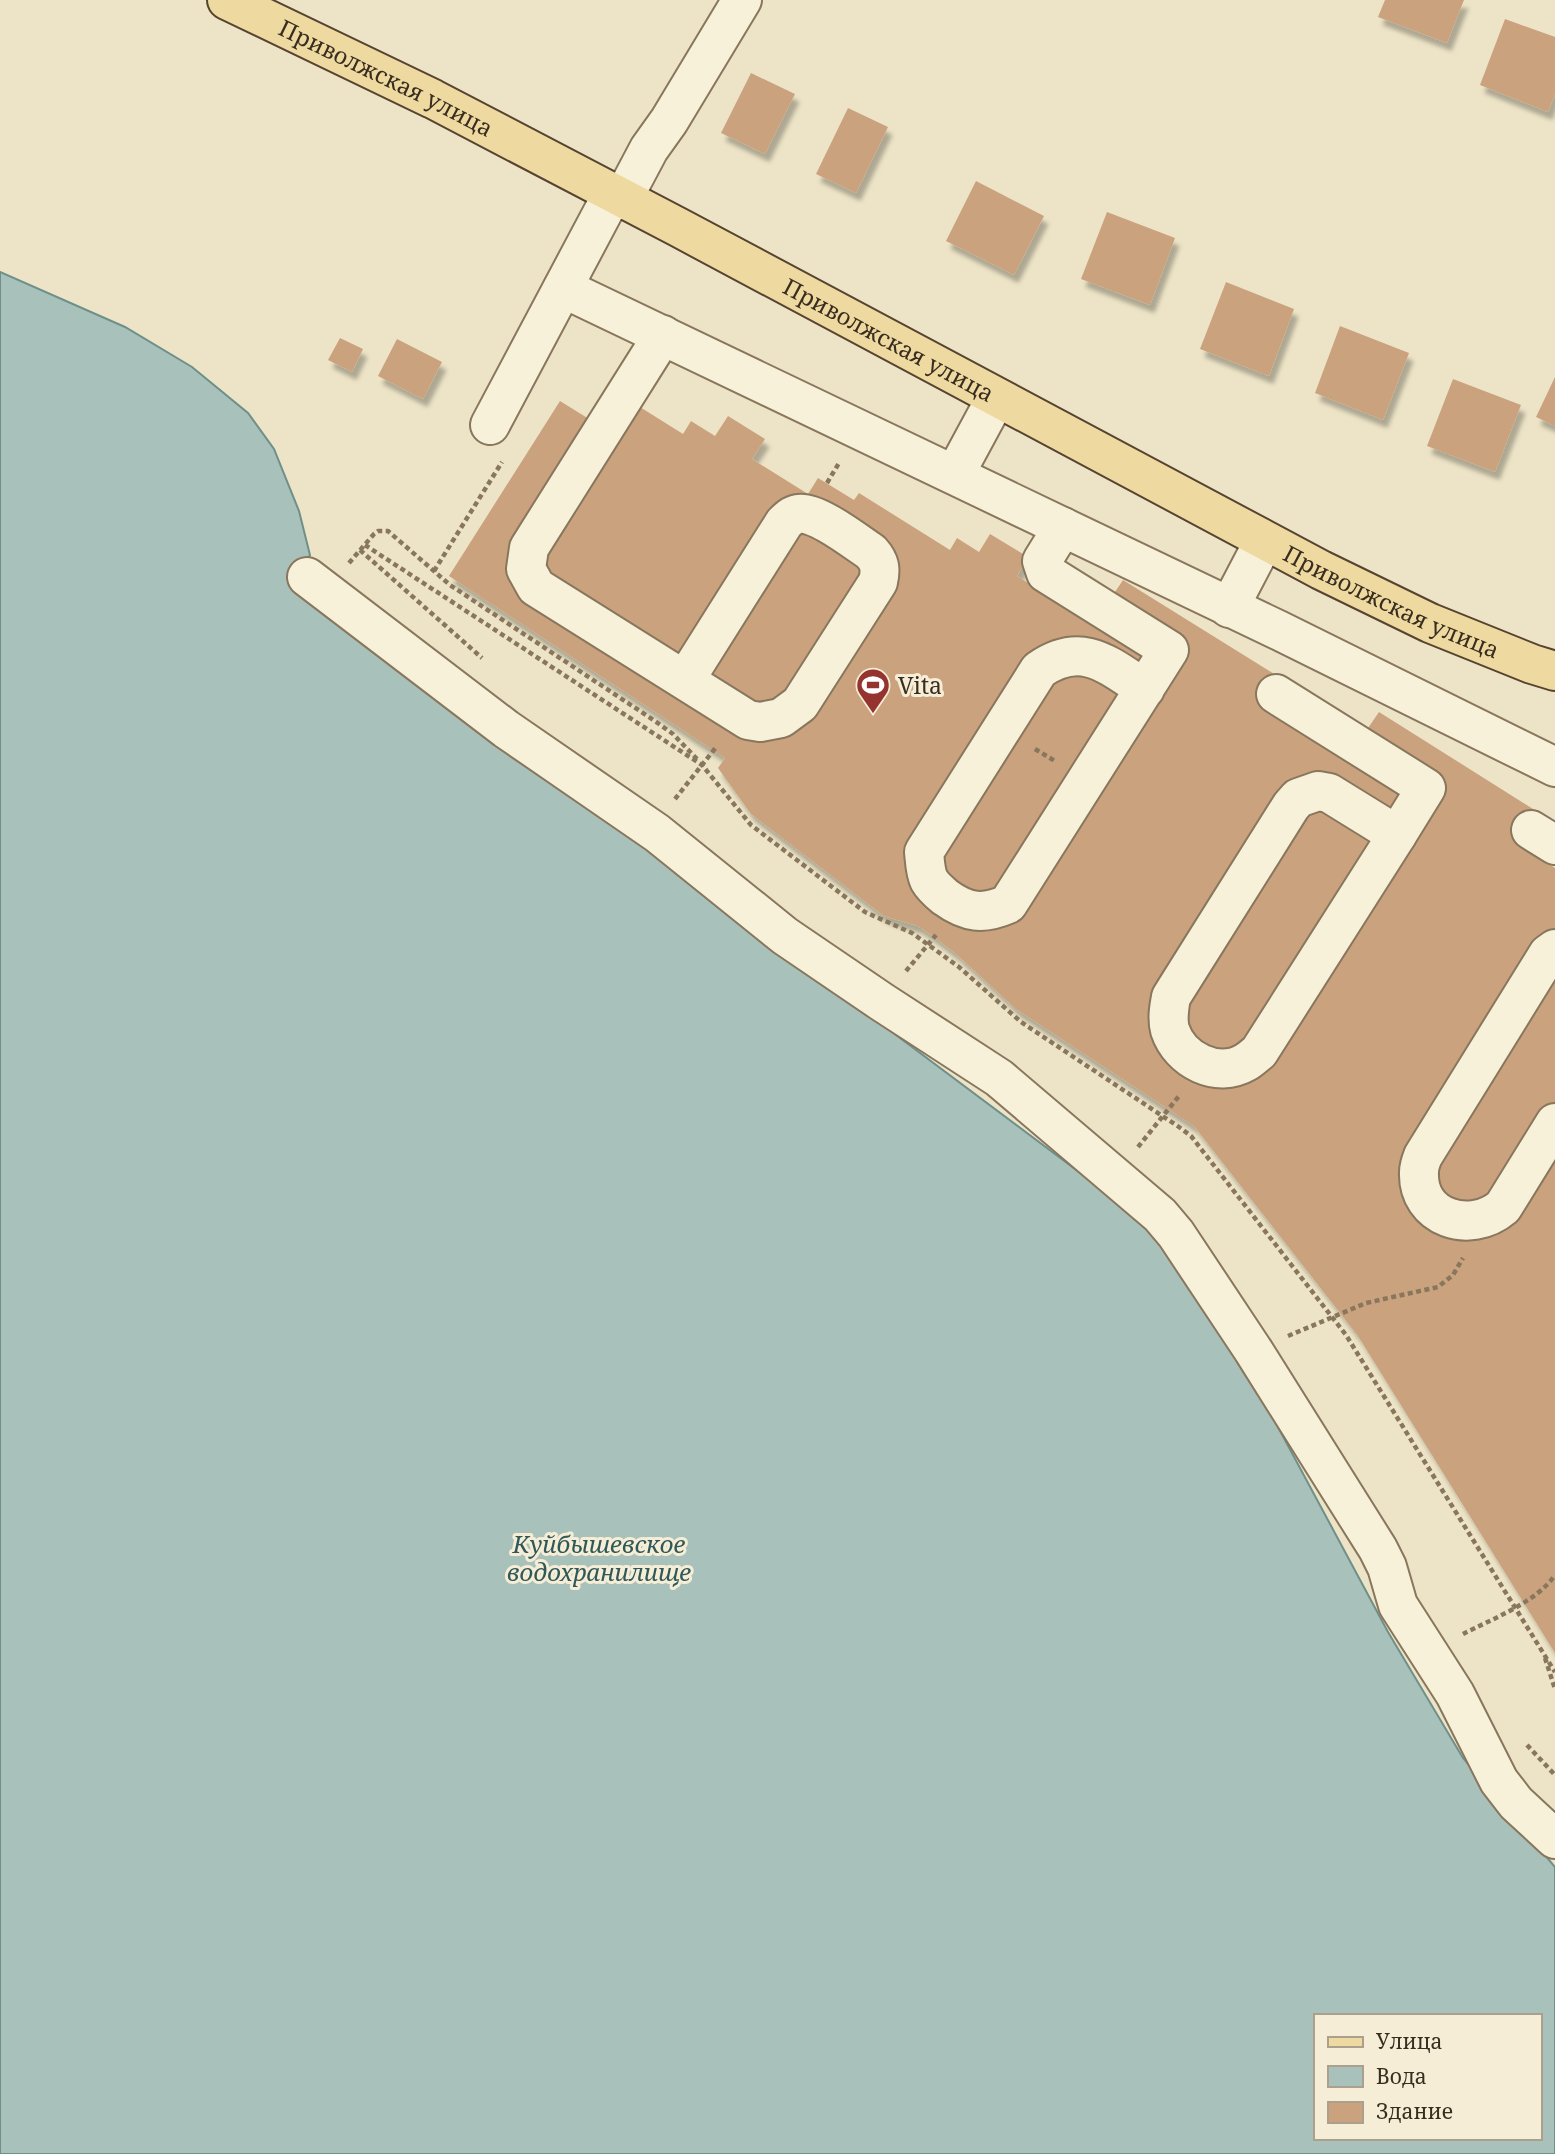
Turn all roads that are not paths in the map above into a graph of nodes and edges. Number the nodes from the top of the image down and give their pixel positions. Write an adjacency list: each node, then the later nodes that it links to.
1 (227, 0): 3 (main road, Приволжская улица)
2 (741, 0): 3 (street)
3 (617, 197): 4 (street); 6 (main road, Приволжская улица)
4 (563, 288): 5 (street); 7 (street)
5 (663, 335): 8 (street); 15 (street)
6 (996, 398): 8 (street); 10 (main road, Приволжская улица)
7 (494, 418)
8 (955, 474): 9 (street)
9 (1063, 527): 12 (street); 16 (street)
10 (1264, 541): 12 (street); 14 (main road, Приволжская улица)
11 (316, 584): 21 (street)
12 (1228, 608): 13 (street)
13 (1320, 651): 17 (street); 18 (street)
14 (1555, 671)
15 (685, 680): 15 (street)
16 (1145, 689): 16 (street)
17 (1555, 767)
18 (1397, 835): 18 (street)
19 (1555, 948): 20 (street)
20 (1555, 1123)
21 (1555, 1839)

